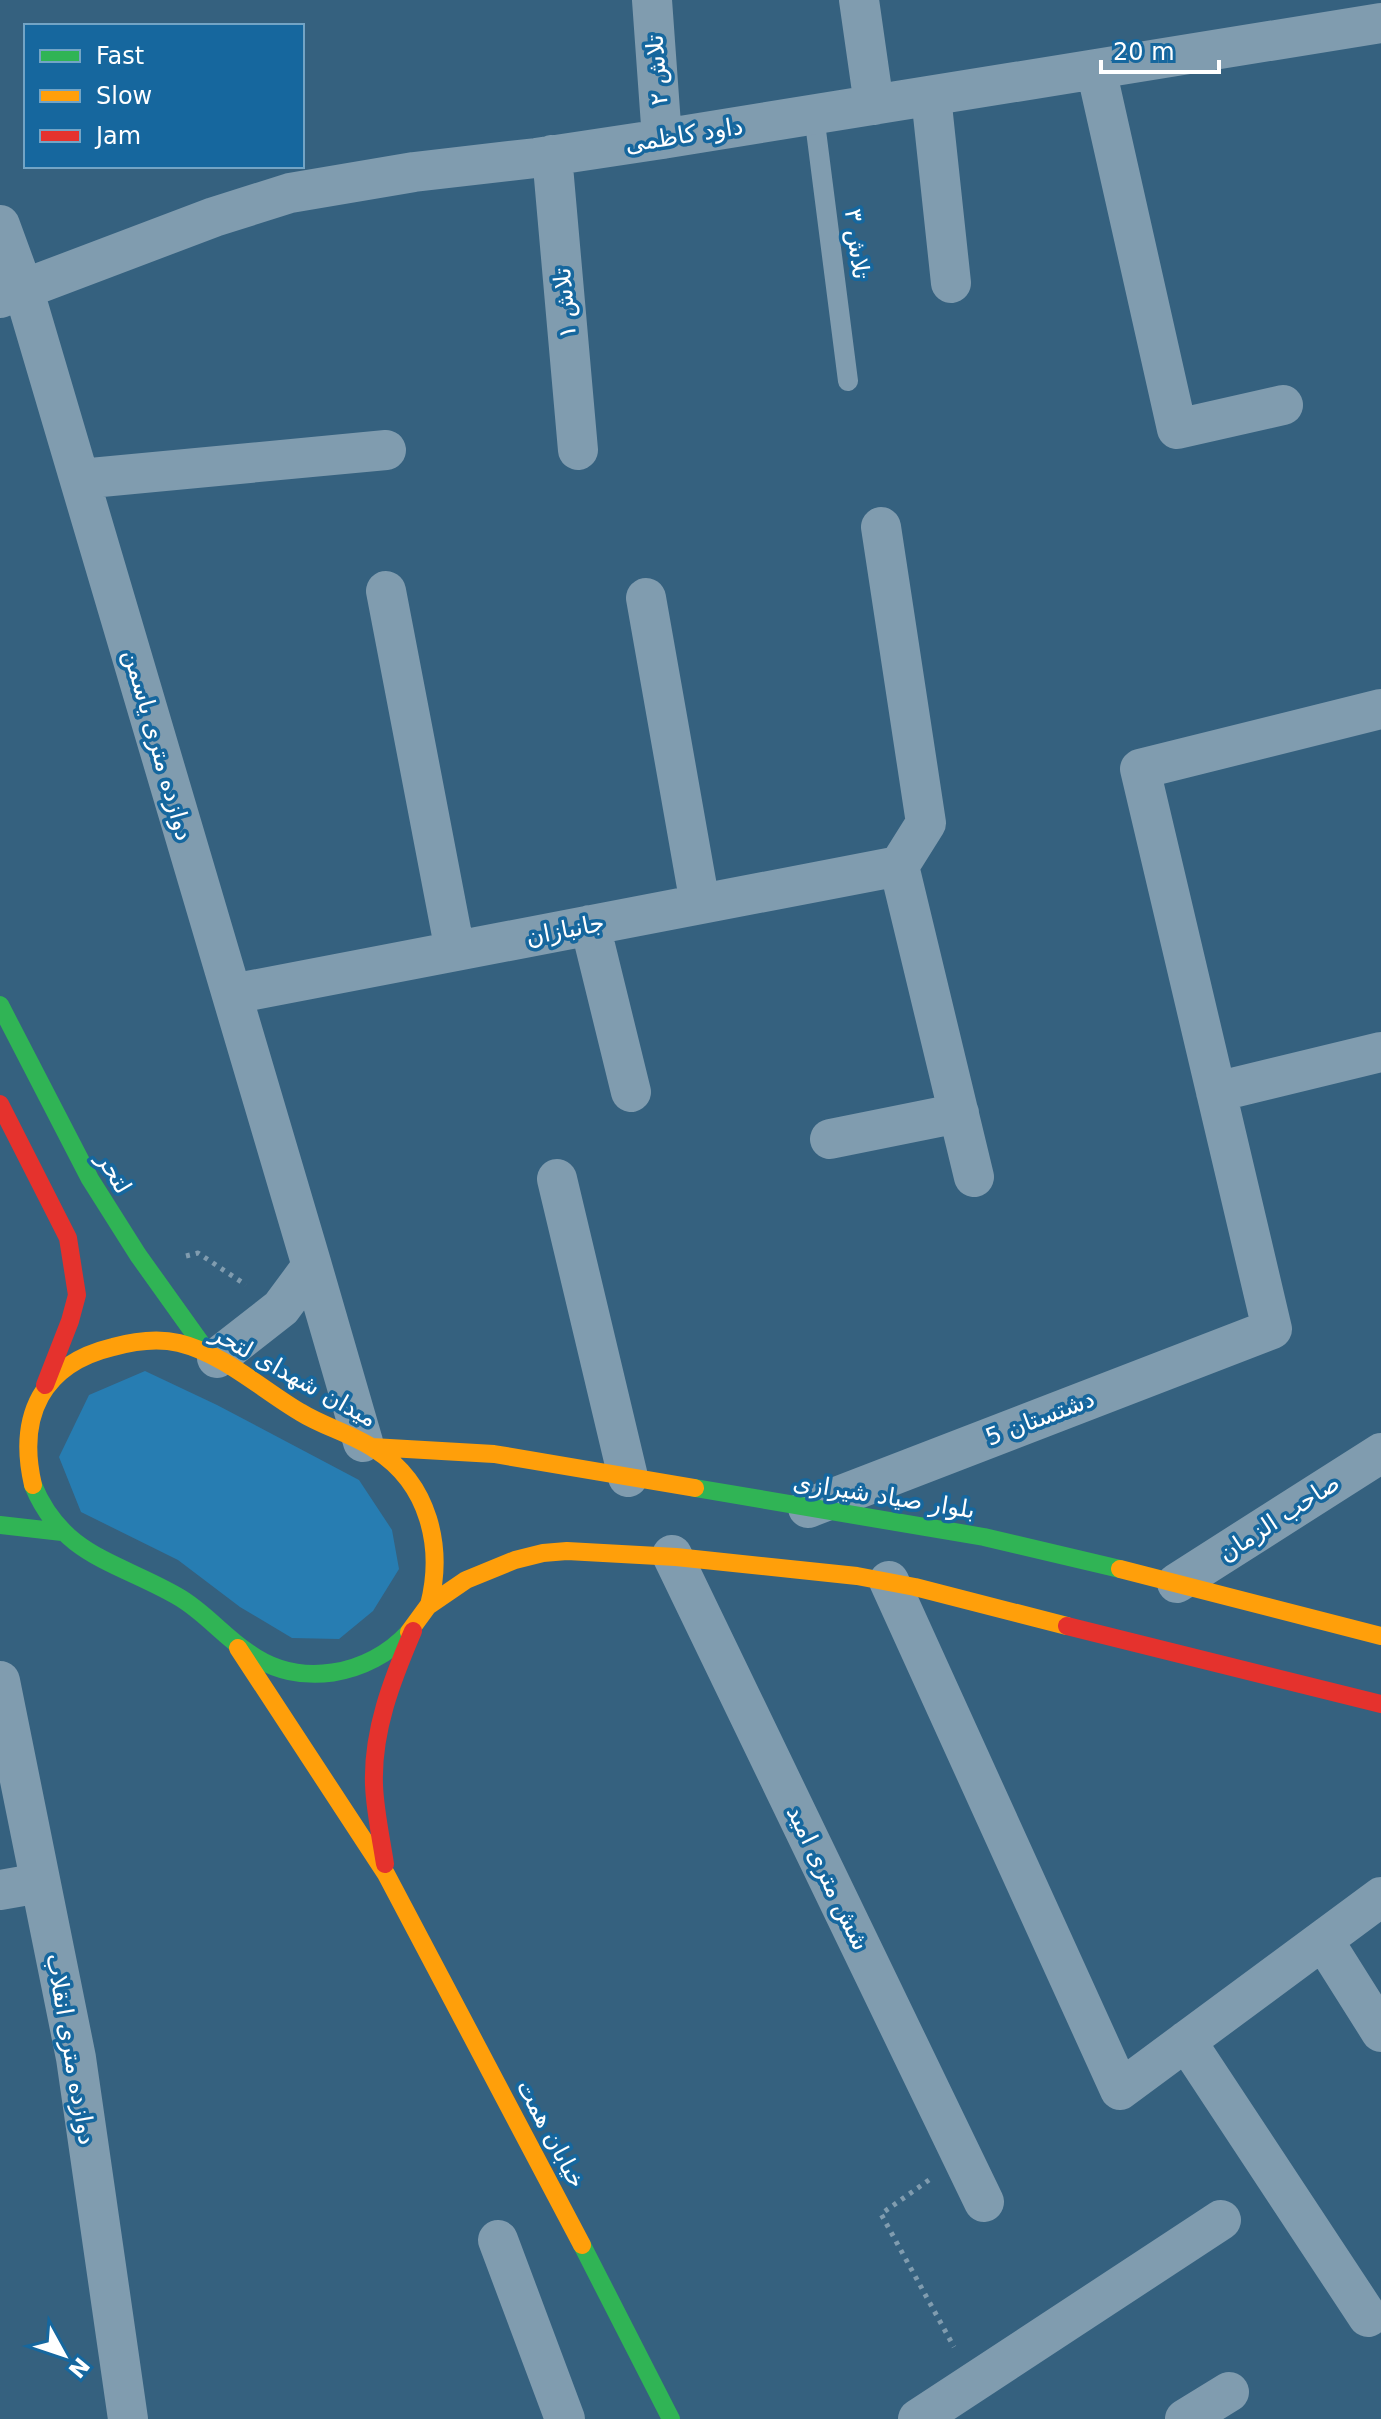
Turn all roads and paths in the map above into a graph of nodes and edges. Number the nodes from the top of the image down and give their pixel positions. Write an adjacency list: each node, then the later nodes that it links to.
1 (652, 0): 8 (street, تلاش ۲)
2 (859, 0): 6 (street)
3 (1378, 34): 4 (street, داود کاظمی)
4 (1096, 69): 5 (street, داود کاظمی); 15 (street)
5 (931, 96): 6 (street, داود کاظمی); 12 (street)
6 (874, 105): 7 (street, داود کاظمی)
7 (814, 115): 8 (street, داود کاظمی); 14 (lane, تلاش ۳)
8 (662, 139): 9 (street, داود کاظمی)
9 (552, 155): 10 (street, داود کاظمی); 17 (street, تلاش ۱)
10 (288, 180): 13 (street, داود کاظمی)
11 (0, 225): 13 (street, دوازده متری یاسمن)
12 (951, 283)
13 (12, 293): 18 (street, دوازده متری یاسمن)
14 (848, 381)
15 (1283, 405)
16 (386, 450): 18 (street)
17 (578, 450)
18 (80, 479): 27 (street, دوازده متری یاسمن)
19 (881, 527): 23 (street)
20 (386, 591): 26 (street)
21 (646, 598): 24 (street)
22 (1381, 709): 31 (street)
23 (899, 866): 24 (street, جانبازان); 33 (street)
24 (700, 904): 25 (street, جانبازان)
25 (590, 925): 26 (street, جانبازان); 30 (street)
26 (455, 951): 27 (street, جانبازان)
27 (232, 994): 37 (street, دوازده متری یاسمن)
28 (0, 1005): 38 (main road, لتحر)
29 (1381, 1052): 31 (street)
30 (631, 1092)
31 (1216, 1092): 44 (street, دشتستان 5)
32 (0, 1104): 39 (main road)
33 (959, 1113): 34 (street); 35 (street)
34 (830, 1139)
35 (974, 1177)
36 (557, 1179): 43 (street)
37 (312, 1266): 38 (street); 41 (street, دوازده متری یاسمن)
38 (213, 1356): 39 (main road, میدان شهدای لتحر); 41 (main road, میدان شهدای لتحر)
39 (41, 1393): 40 (main road); 46 (main road, میدان شهدای لتحر)
40 (16, 1415)
41 (367, 1445): 43 (main road, بلوار صیاد شیرازی); 50 (main road, میدان شهدای لتحر)
42 (1381, 1453): 49 (street, صاحب الزمان)
43 (628, 1477): 44 (main road, بلوار صیاد شیرازی)
44 (808, 1508): 49 (main road, بلوار صیاد شیرازی)
45 (0, 1525): 46 (main road)
46 (62, 1532): 53 (main road, میدان شهدای لتحر)
47 (672, 1555): 48 (main road); 50 (main road); 63 (street, شش متری امید)
48 (889, 1581): 55 (main road); 62 (street)
49 (1177, 1583): 52 (main road, بلوار صیاد شیرازی)
50 (429, 1605): 51 (main road, میدان شهدای لتحر)
51 (416, 1623): 53 (main road, میدان شهدای لتحر); 56 (main road)
52 (1381, 1636)
53 (236, 1646): 56 (main road, خیابان همت)
54 (0, 1681): 57 (street, دوازده متری انقلاب)
55 (1381, 1704)
56 (386, 1874): 72 (main road, خیابان همت)
57 (40, 1883): 58 (street); 70 (street, دوازده متری انقلاب)
58 (0, 1890)
59 (1381, 1897): 60 (street)
60 (1323, 1940): 61 (street); 62 (street)
61 (1381, 2032)
62 (1186, 2041): 67 (street)
63 (962, 2156): 64 (street, شش متری امید); 68 (path)
64 (984, 2202)
65 (1221, 2220): 68 (street)
66 (498, 2240): 71 (street)
67 (1368, 2317)
68 (973, 2382): 73 (street)
69 (1229, 2392): 74 (street)
70 (128, 2419)
71 (565, 2419)
72 (671, 2419)
73 (918, 2419)
74 (1185, 2419)

